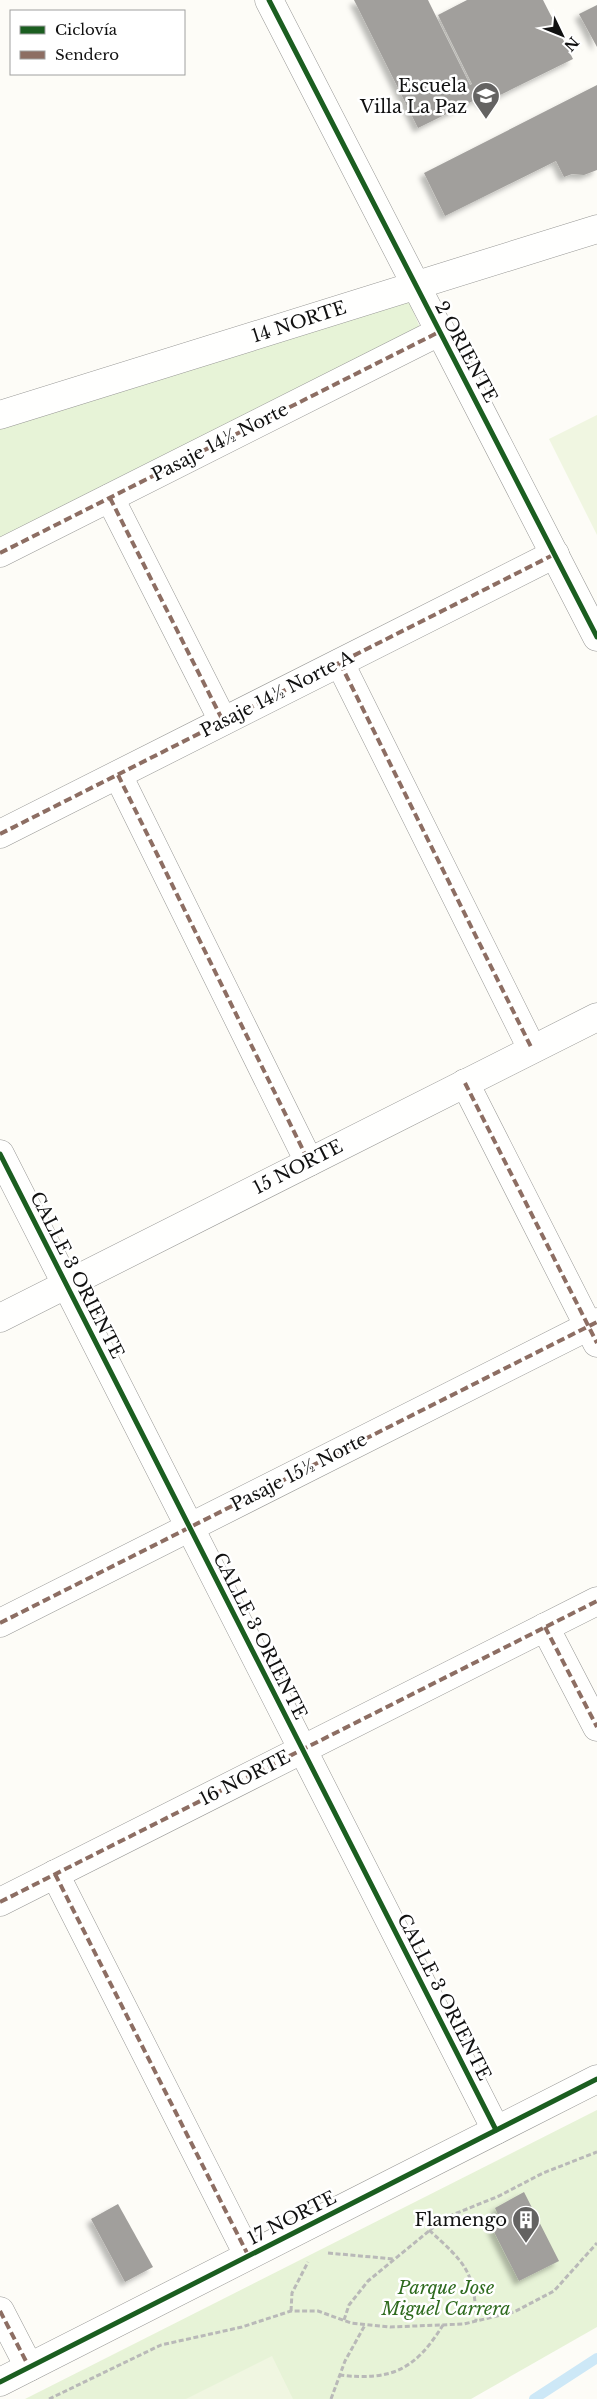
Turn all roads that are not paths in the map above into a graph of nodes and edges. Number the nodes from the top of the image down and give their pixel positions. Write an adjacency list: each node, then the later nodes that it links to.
1 (269, 0): 3 (street, 2 ORIENTE)
2 (597, 229): 3 (street, 14 NORTE)
3 (414, 285): 4 (street, 2 ORIENTE); 5 (street, 14 NORTE)
4 (441, 331): 6 (street, Pasaje 14½ Norte); 8 (street, 2 ORIENTE)
5 (0, 415)
6 (110, 498): 7 (street, Pasaje 14½ Norte); 11 (street)
7 (0, 554)
8 (554, 554): 9 (street, 2 ORIENTE); 10 (street, Pasaje 14½ Norte A)
9 (597, 636)
10 (340, 663): 11 (street, Pasaje 14½ Norte A); 15 (street)
11 (223, 722): 12 (street, Pasaje 14½ Norte A)
12 (118, 775): 13 (street, Pasaje 14½ Norte A); 18 (street)
13 (0, 834)
14 (597, 1016): 15 (street, 15 NORTE)
15 (532, 1049): 16 (street, 15 NORTE)
16 (465, 1083): 18 (street, 15 NORTE); 21 (street)
17 (0, 1154): 19 (street, CALLE 3 ORIENTE)
18 (309, 1162): 19 (street, 15 NORTE)
19 (66, 1285): 20 (street, 15 NORTE); 22 (street, CALLE 3 ORIENTE)
20 (0, 1318)
21 (594, 1330): 22 (street, Pasaje 15½ Norte)
22 (190, 1527): 24 (street, Pasaje 15½ Norte); 27 (street, CALLE 3 ORIENTE)
23 (597, 1601): 25 (street, 16 NORTE)
24 (0, 1623)
25 (545, 1627): 26 (street); 27 (street, 16 NORTE)
26 (597, 1727)
27 (302, 1749): 28 (street, 16 NORTE); 31 (street, CALLE 3 ORIENTE)
28 (55, 1874): 29 (street, 16 NORTE); 32 (street)
29 (0, 1902)
30 (597, 2079): 31 (street, 17 NORTE)
31 (496, 2130): 32 (street, 17 NORTE)
32 (248, 2255): 34 (street, 17 NORTE)
33 (0, 2311): 34 (street)
34 (29, 2367): 35 (street, 17 NORTE)
35 (0, 2382)

